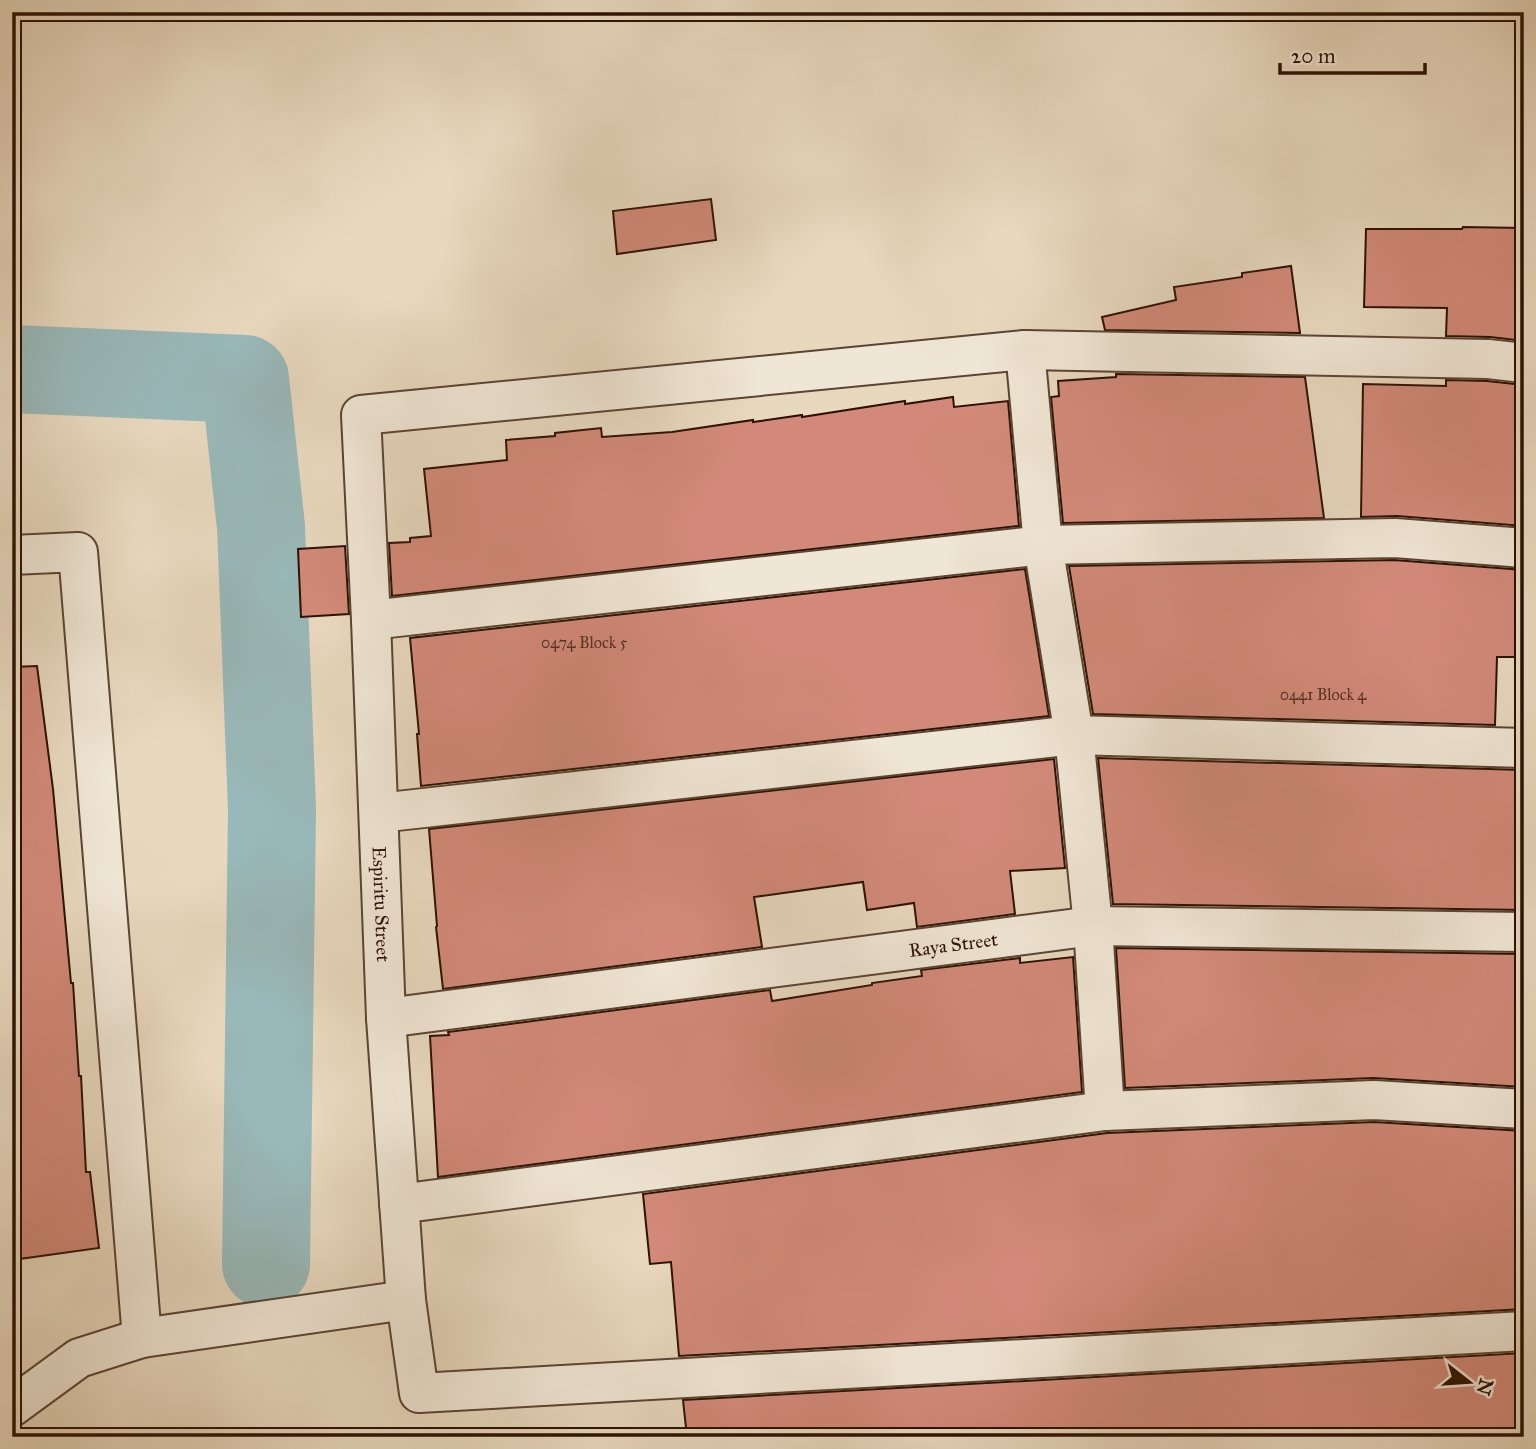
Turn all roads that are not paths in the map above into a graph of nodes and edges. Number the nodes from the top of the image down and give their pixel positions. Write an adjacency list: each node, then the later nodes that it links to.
1 (1025, 350): 2 (street); 3 (street); 6 (street, Espiritu Street)
2 (1524, 363)
3 (1042, 545): 4 (street); 6 (street); 7 (street)
4 (1524, 548)
5 (12, 555): 18 (street)
6 (371, 620): 9 (street, Espiritu Street)
7 (1074, 735): 8 (street); 9 (street); 10 (street)
8 (1524, 748)
9 (379, 813): 12 (street, Espiritu Street)
10 (1093, 926): 11 (street, Raya Street); 12 (street, Raya Street); 14 (street)
11 (1524, 932)
12 (386, 1018): 15 (street, Espiritu Street)
13 (1524, 1109): 14 (street)
14 (1105, 1111): 15 (street)
15 (399, 1204): 16 (street, Espiritu Street)
16 (390, 1302): 17 (street, Espiritu Street); 18 (street)
17 (1524, 1331)
18 (142, 1338): 19 (street)
19 (12, 1406)

